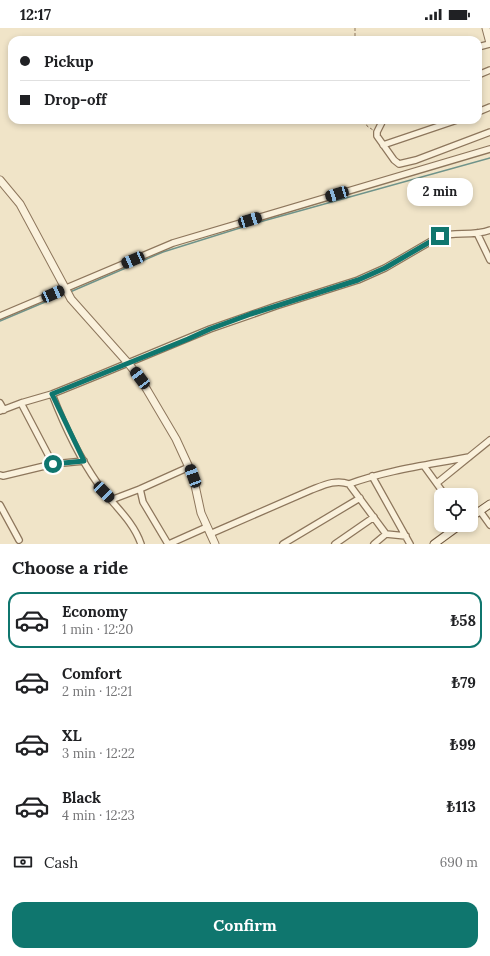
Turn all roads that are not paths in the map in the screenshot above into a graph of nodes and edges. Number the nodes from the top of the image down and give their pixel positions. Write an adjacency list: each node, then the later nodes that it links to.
1 (486, 28): 2 (street)
2 (490, 43)
3 (381, 124): 6 (street)
4 (445, 124): 6 (street)
5 (490, 132): 6 (street)
6 (384, 145)
7 (490, 149): 12 (street)
8 (0, 180): 12 (street)
9 (490, 230): 10 (street)
10 (477, 233): 11 (street); 14 (street)
11 (490, 260)
12 (68, 293): 13 (street); 14 (street)
13 (0, 316)
14 (128, 363): 15 (street); 24 (street)
15 (52, 394): 17 (street); 21 (street)
16 (0, 403): 18 (street)
17 (21, 403): 18 (street); 22 (street)
18 (2, 411)
19 (490, 440): 20 (street)
20 (469, 457): 23 (street); 27 (street)
21 (84, 461): 22 (street); 32 (street)
22 (53, 464): 25 (street)
23 (424, 466): 26 (street); 27 (street)
24 (189, 467): 30 (street); 38 (street)
25 (0, 475)
26 (372, 476): 28 (street); 41 (street)
27 (437, 483): 29 (street)
28 (349, 484): 31 (street); 38 (street)
29 (440, 488)
30 (140, 489): 32 (street); 44 (street)
31 (360, 498): 36 (street); 46 (street)
32 (111, 500): 43 (street)
33 (490, 504): 35 (street)
34 (0, 505): 42 (street)
35 (480, 511): 37 (street)
36 (374, 517): 40 (street); 47 (street)
37 (490, 525)
38 (208, 530): 44 (street); 45 (street)
39 (450, 532): 50 (street)
40 (386, 534): 41 (street); 48 (street)
41 (406, 536): 49 (street)
42 (19, 540)
43 (141, 544)
44 (169, 544)
45 (215, 544)
46 (283, 544)
47 (336, 544)
48 (374, 544)
49 (410, 544)
50 (434, 544)

